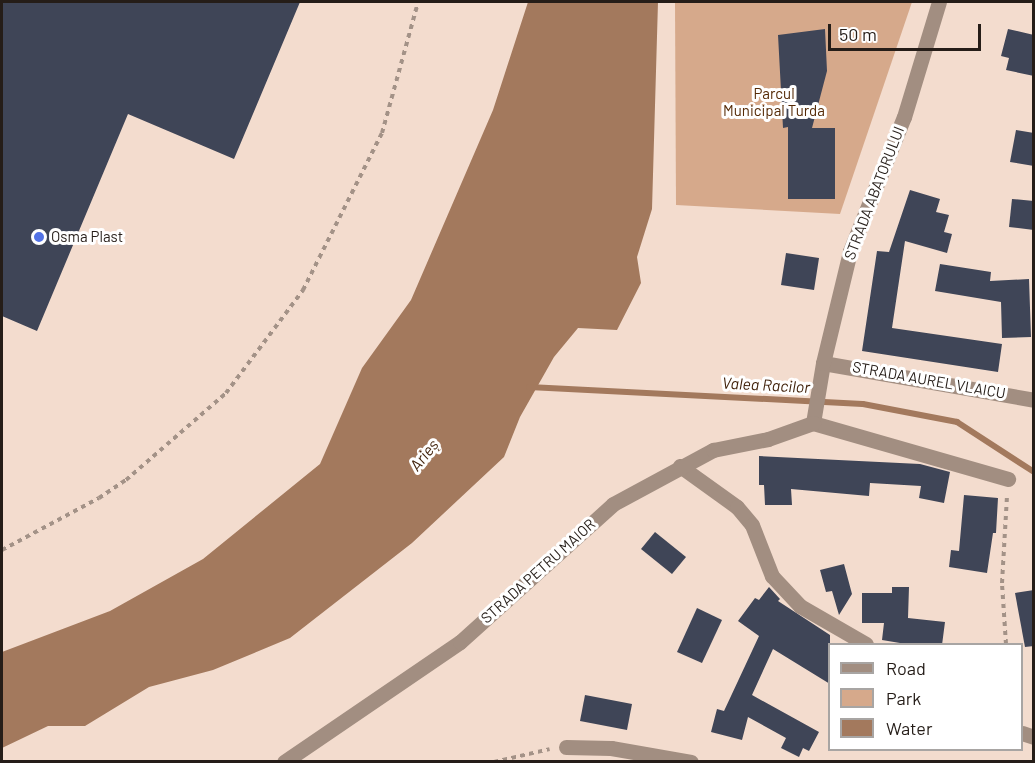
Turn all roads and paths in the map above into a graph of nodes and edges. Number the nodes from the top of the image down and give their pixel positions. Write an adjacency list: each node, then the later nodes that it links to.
1 (418, 2): 8 (path)
2 (939, 2): 3 (street, STRADA ABATORULUI)
3 (823, 363): 4 (street, STRADA AUREL VLAICU); 5 (street, STRADA ABATORULUI)
4 (1034, 400)
5 (813, 423): 6 (street, STRADA PETRU MAIOR); 7 (street)
6 (680, 466): 9 (street); 12 (street, STRADA PETRU MAIOR)
7 (1008, 479): 10 (path)
8 (2, 550)
9 (863, 643)
10 (1006, 643)
11 (566, 747): 13 (path); 14 (street)
12 (284, 762)
13 (494, 762)
14 (691, 762)

